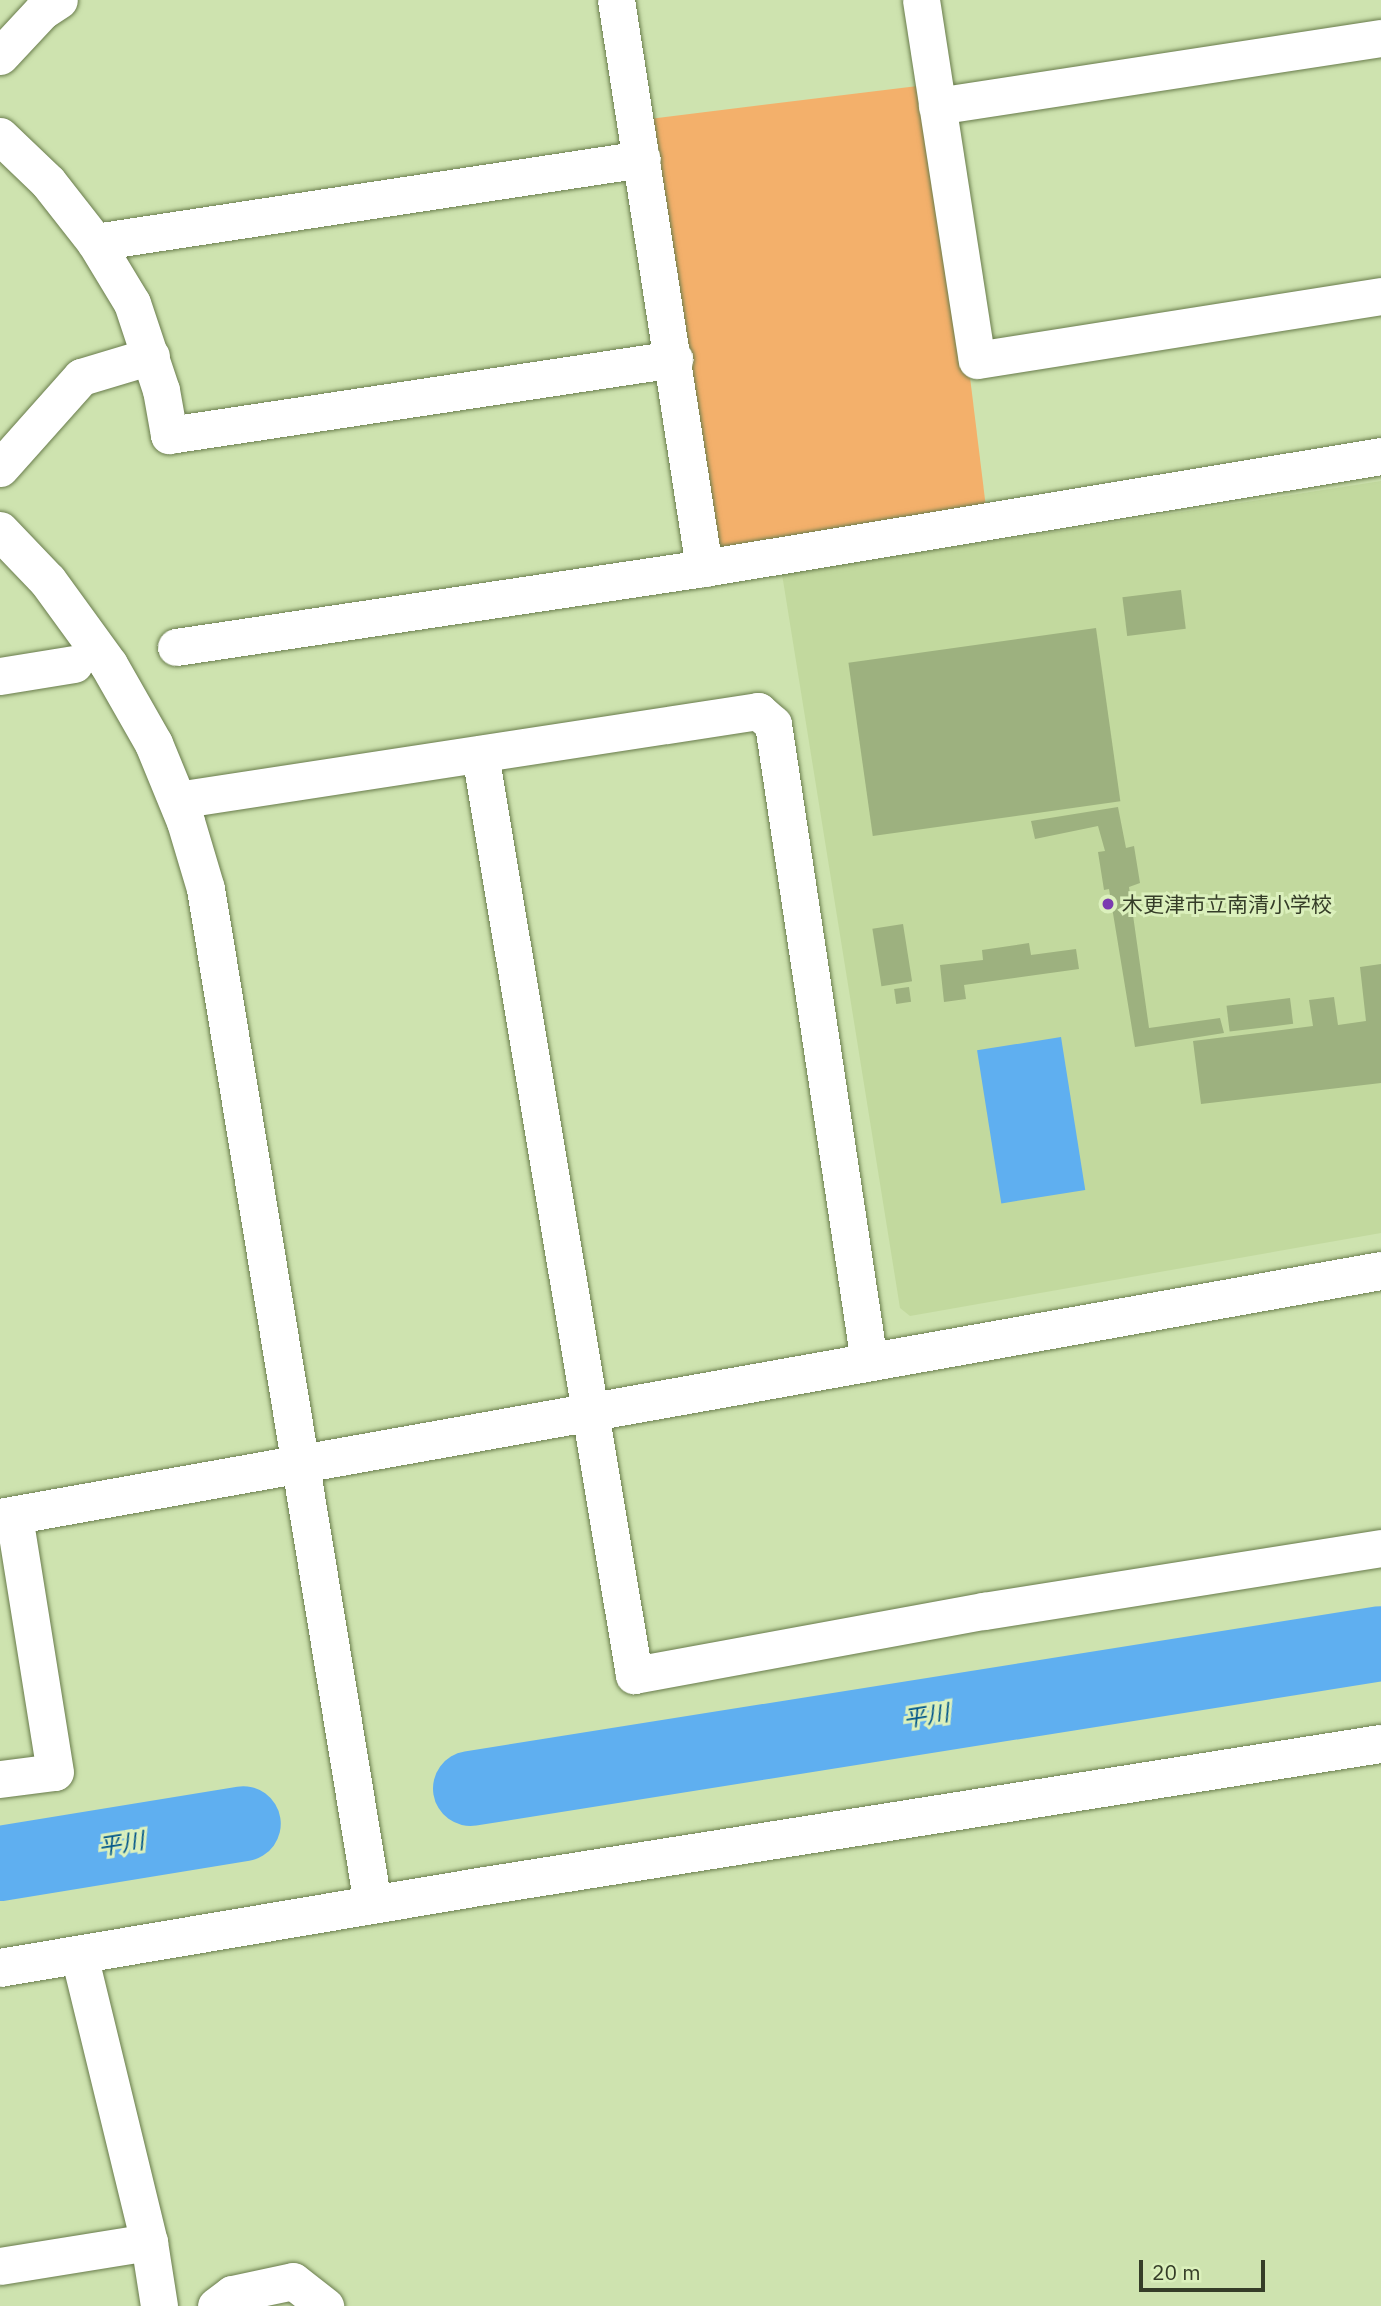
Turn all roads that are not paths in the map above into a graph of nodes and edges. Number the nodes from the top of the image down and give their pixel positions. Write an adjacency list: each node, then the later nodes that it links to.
1 (59, 0): 5 (street)
2 (615, 0): 8 (street)
3 (921, 0): 6 (street)
4 (1381, 38): 6 (street)
5 (0, 56)
6 (937, 106): 10 (street)
7 (0, 136): 9 (street)
8 (642, 159): 9 (street); 12 (street)
9 (95, 242): 11 (street)
10 (1381, 296)
11 (151, 356): 12 (street); 14 (street)
12 (674, 359): 16 (street)
13 (1381, 456): 16 (street)
14 (0, 468)
15 (0, 531): 21 (street)
16 (704, 568): 17 (street)
17 (176, 647)
18 (74, 664): 19 (street)
19 (0, 677)
20 (480, 754): 21 (street); 23 (street); 24 (street)
21 (177, 800): 25 (street)
22 (1381, 1271): 23 (street)
23 (869, 1363): 24 (street)
24 (590, 1412): 25 (street); 27 (street)
25 (299, 1464): 26 (street); 30 (street)
26 (7, 1516): 29 (street)
27 (1381, 1548)
28 (1381, 1744): 30 (street)
29 (0, 1779)
30 (373, 1904): 31 (street)
31 (79, 1955): 32 (street); 33 (street)
32 (0, 1968)
33 (149, 2242): 34 (street); 35 (street)
34 (0, 2266)
35 (159, 2306)
36 (216, 2306): 37 (street)
37 (325, 2306)

